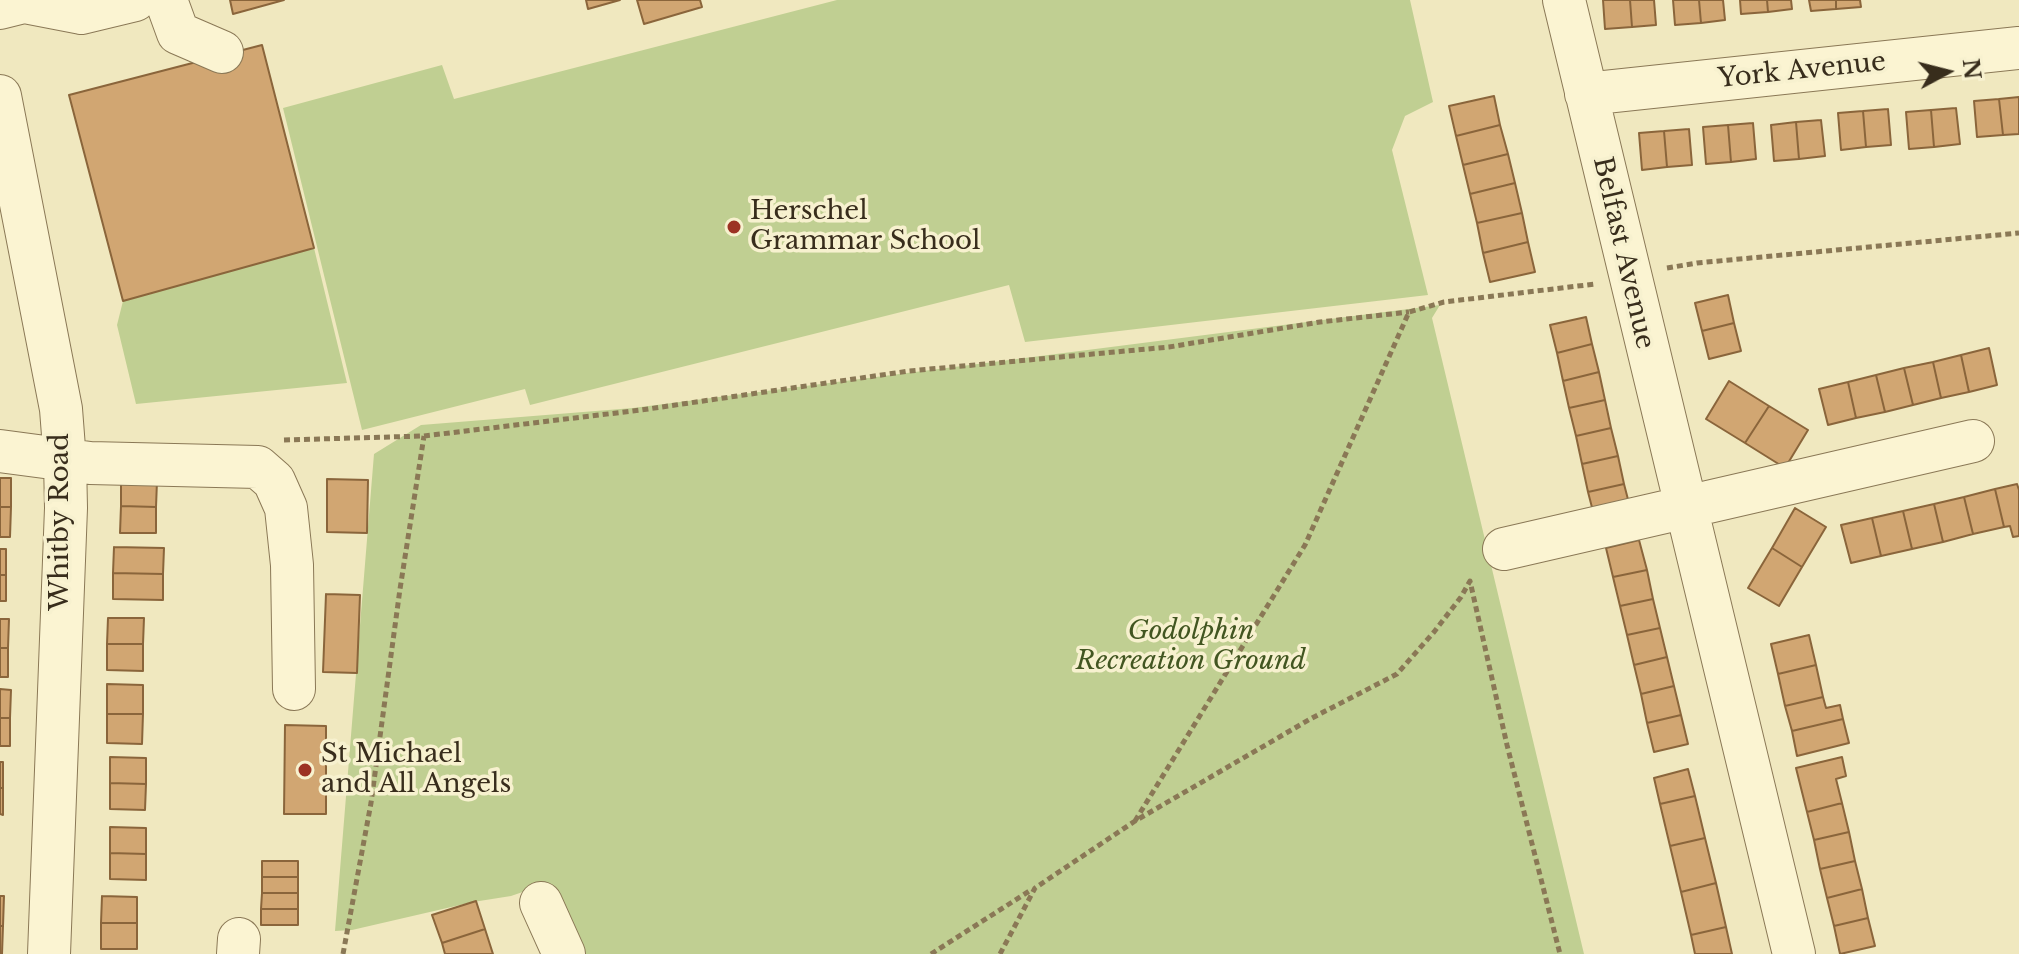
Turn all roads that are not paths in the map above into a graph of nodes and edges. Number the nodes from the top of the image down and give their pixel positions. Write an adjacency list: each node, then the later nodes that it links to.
1 (135, 0): 4 (street)
2 (166, 0): 7 (street)
3 (1564, 0): 8 (street, Belfast Avenue)
4 (79, 7): 5 (street)
5 (0, 8)
6 (2019, 48): 8 (street, York Avenue)
7 (222, 52)
8 (1586, 94): 13 (street, Belfast Avenue)
9 (0, 96): 12 (street, Whitby Road)
10 (1973, 441): 13 (street)
11 (0, 451): 12 (street)
12 (65, 461): 15 (street); 17 (street, Whitby Road)
13 (1684, 506): 14 (street); 19 (street, Belfast Avenue)
14 (1504, 549)
15 (294, 689)
16 (541, 903): 18 (street)
17 (49, 954)
18 (564, 954)
19 (1794, 954)

